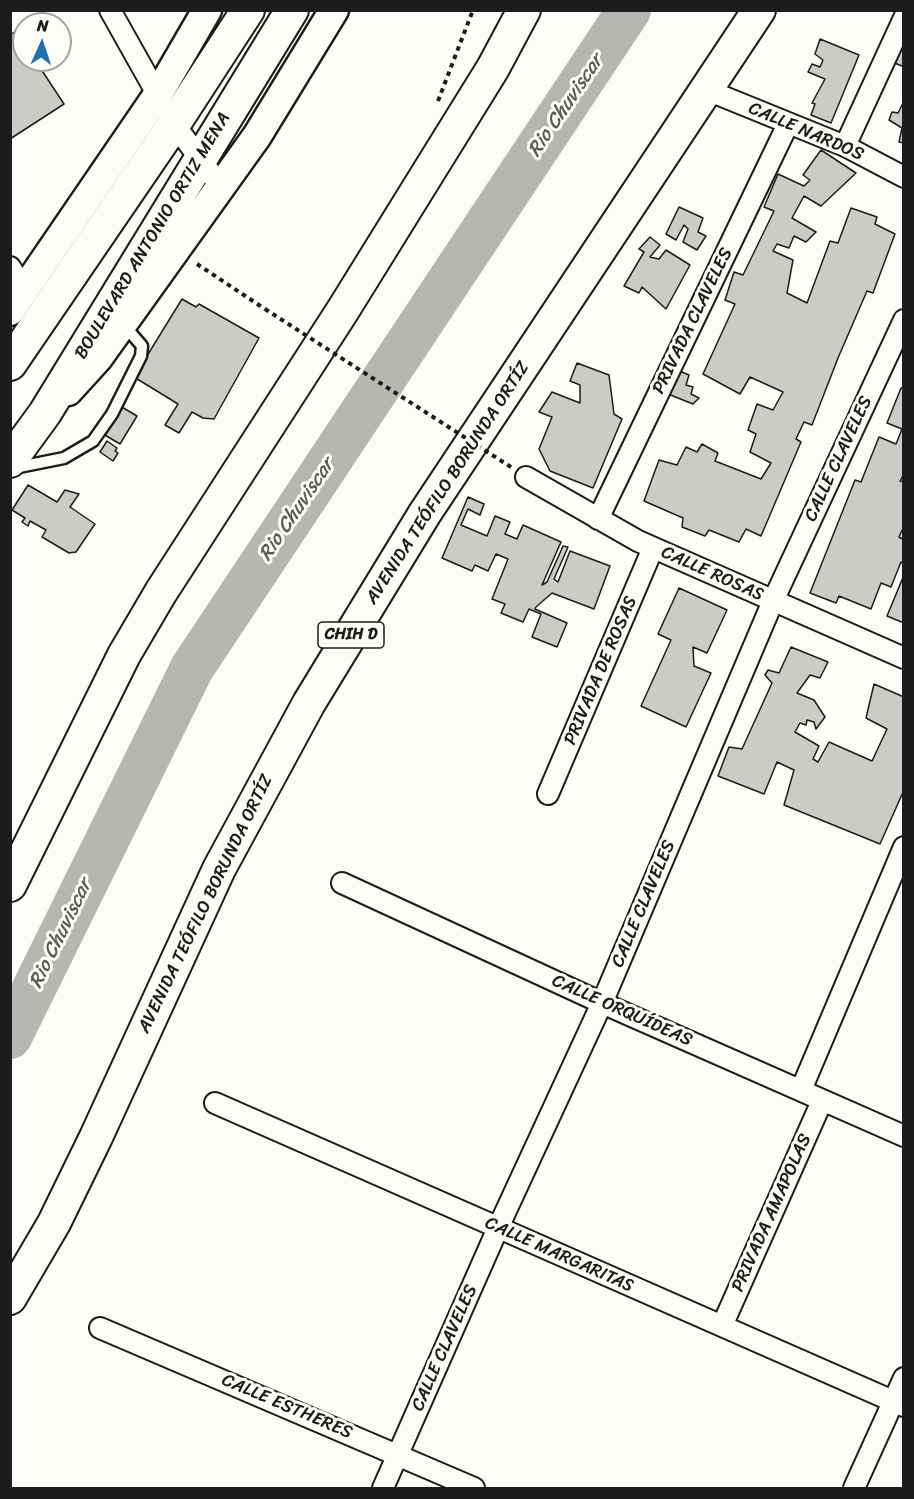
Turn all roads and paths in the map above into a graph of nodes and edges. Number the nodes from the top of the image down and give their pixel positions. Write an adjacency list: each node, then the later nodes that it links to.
1 (110, 10): 10 (street)
2 (207, 10): 10 (street)
3 (248, 10): 11 (main road, BOULEVARD ANTONIO ORTIZ MENA)
4 (292, 10): 14 (main road, BOULEVARD ANTONIO ORTIZ MENA)
5 (334, 10): 16 (street)
6 (524, 10): 33 (main road)
7 (759, 10): 9 (main road, AVENIDA TEÓFILO BORUNDA ORTÍZ / CHIH D)
8 (903, 18): 13 (street)
9 (707, 90): 12 (street, CALLE NARDOS); 40 (main road, AVENIDA TEÓFILO BORUNDA ORTÍZ / CHIH D)
10 (157, 96): 11 (street); 18 (street)
11 (174, 124): 14 (street); 21 (main road, BOULEVARD ANTONIO ORTIZ MENA)
12 (788, 124): 13 (street, CALLE NARDOS); 26 (street, PRIVADA CLAVELES)
13 (844, 146): 15 (street, CALLE NARDOS)
14 (199, 159): 16 (street); 22 (main road, BOULEVARD ANTONIO ORTIZ MENA)
15 (903, 177)
16 (221, 187): 17 (street)
17 (174, 249): 20 (street); 25 (path, bridge)
18 (15, 289)
19 (903, 320): 28 (street, CALLE CLAVELES)
20 (122, 323): 22 (street); 24 (lane)
21 (10, 364)
22 (45, 413): 23 (main road, BOULEVARD ANTONIO ORTIZ MENA)
23 (10, 460)
24 (10, 468)
25 (520, 473): 26 (street, CALLE ROSAS)
26 (598, 519): 27 (street, CALLE ROSAS)
27 (653, 548): 28 (street, CALLE ROSAS); 30 (street, PRIVADA DE ROSAS)
28 (773, 601): 29 (street, CALLE ROSAS); 34 (street, CALLE CLAVELES)
29 (903, 658)
30 (548, 794)
31 (903, 847): 35 (street)
32 (342, 883): 34 (street, CALLE ORQUÍDEAS)
33 (10, 885)
34 (602, 1003): 35 (street, CALLE ORQUÍDEAS); 39 (street, CALLE CLAVELES)
35 (801, 1090): 36 (street, CALLE ORQUÍDEAS)
36 (822, 1101): 38 (street, CALLE ORQUÍDEAS); 41 (street, PRIVADA AMAPOLAS)
37 (215, 1103): 39 (street, CALLE MARGARITAS)
38 (903, 1136)
39 (498, 1228): 41 (street, CALLE MARGARITAS); 45 (street, CALLE CLAVELES)
40 (10, 1298)
41 (722, 1326): 44 (street, CALLE MARGARITAS)
42 (100, 1328): 45 (street, CALLE ESTHERES)
43 (903, 1378): 44 (street)
44 (898, 1404): 48 (street)
45 (398, 1454): 46 (street, CALLE CLAVELES); 47 (street, CALLE ESTHERES)
46 (383, 1488)
47 (474, 1488)
48 (854, 1488)

